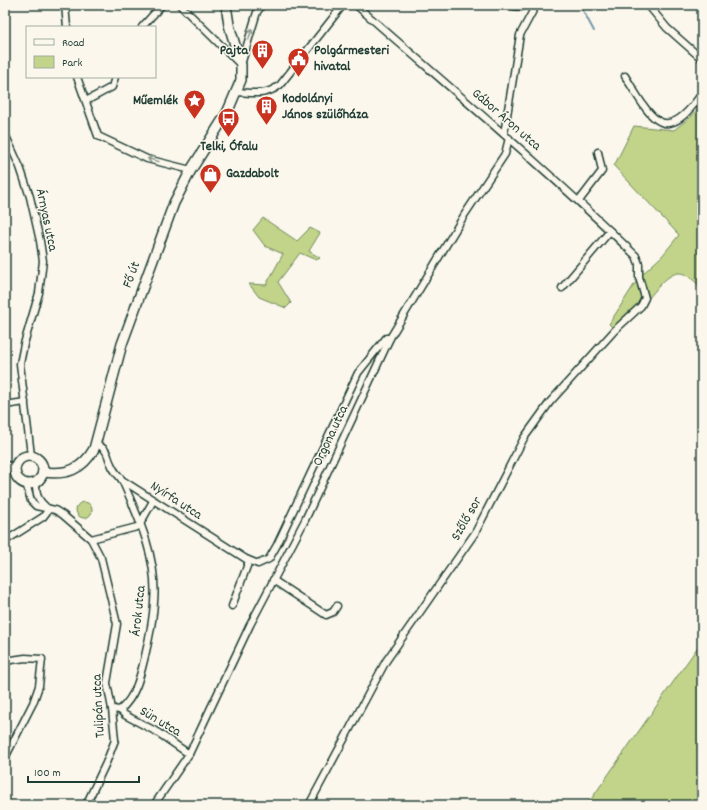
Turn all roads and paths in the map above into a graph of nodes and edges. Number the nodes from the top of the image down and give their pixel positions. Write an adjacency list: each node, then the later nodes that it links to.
1 (65, 5): 12 (street)
2 (162, 5): 13 (street)
3 (180, 5): 15 (street)
4 (226, 5): 15 (main road, Fő út)
5 (262, 5): 15 (street, Fő út, one-way to 5)
6 (344, 5): 19 (street)
7 (356, 5): 22 (street, Gábor Áron utca)
8 (508, 5): 9 (street)
9 (529, 5)
10 (536, 5): 22 (street, Orgona utca)
11 (648, 5): 14 (street)
12 (67, 26)
13 (143, 26)
14 (702, 58)
15 (241, 65): 19 (main road, Fő út)
16 (625, 76): 20 (street)
17 (77, 78): 21 (street)
18 (115, 78): 21 (street)
19 (237, 92): 25 (main road, Fő út)
20 (702, 93)
21 (86, 101): 25 (street, one-way to 21)
22 (507, 136): 26 (street, Gábor Áron utca); 30 (street, Orgona utca)
23 (6, 138): 31 (street, Árnyas utca)
24 (598, 152): 26 (street)
25 (191, 170): 33 (main road, Fő út)
26 (579, 201): 27 (street, Gábor Áron utca)
27 (610, 231): 28 (street, Gábor Áron utca); 29 (street)
28 (636, 256): 56 (street, Szőlő sor)
29 (562, 288)
30 (390, 338): 45 (street, Nyírfa utca); 46 (street, Orgona utca)
31 (25, 402): 32 (street); 34 (street, Árnyas utca)
32 (5, 405)
33 (95, 443): 37 (main road, Fő út); 38 (street, Nyírfa utca)
34 (31, 455): 36 (main road); 37 (main road)
35 (5, 466): 36 (main road)
36 (15, 468): 39 (main road)
37 (43, 472): 39 (main road)
38 (122, 480): 40 (street, Nyírfa utca); 42 (street, Árok utca)
39 (31, 483): 41 (street, Tulipán utca); 41 (street, Tulipán utca)
40 (153, 501): 42 (street); 45 (street, Nyírfa utca)
41 (49, 509): 43 (street, Tulipán utca); 44 (street)
42 (140, 524): 43 (street); 51 (street, Árok utca)
43 (91, 538): 50 (street, Tulipán utca)
44 (5, 541)
45 (249, 561): 47 (street)
46 (272, 580): 48 (street); 52 (street, Orgona utca)
47 (232, 606)
48 (337, 606)
49 (5, 661): 53 (street)
50 (112, 709): 51 (street); 54 (street, Tulipán utca)
51 (120, 710): 52 (street, Sün utca)
52 (189, 754): 55 (street, Orgona utca)
53 (5, 758)
54 (86, 805)
55 (154, 805)
56 (309, 805)

